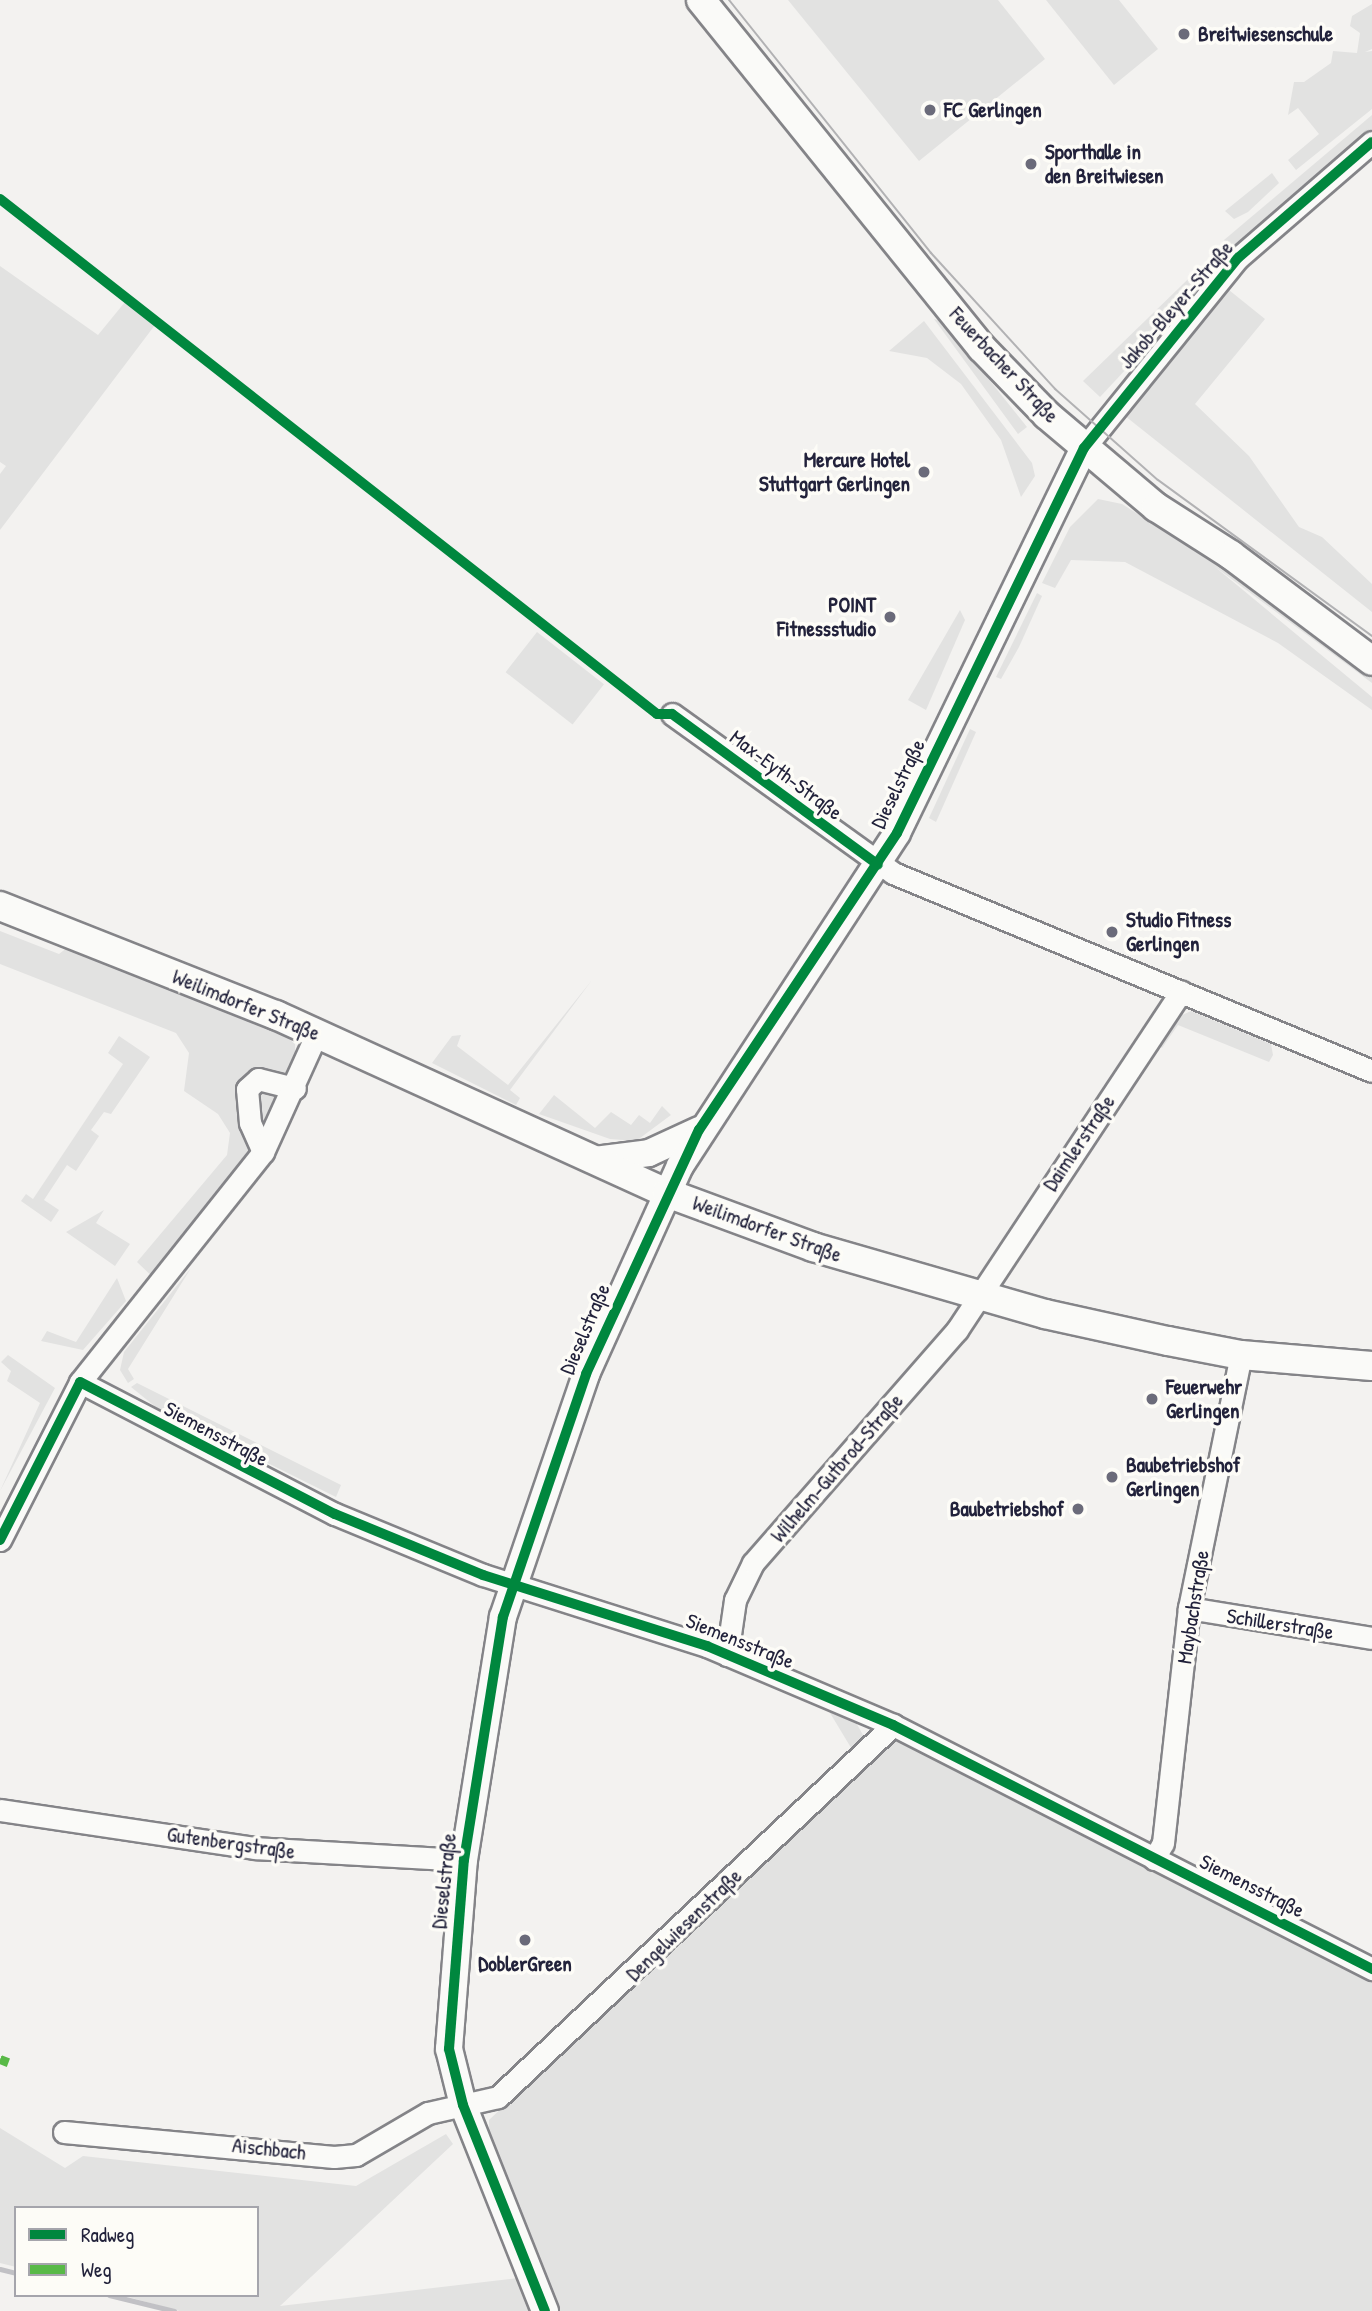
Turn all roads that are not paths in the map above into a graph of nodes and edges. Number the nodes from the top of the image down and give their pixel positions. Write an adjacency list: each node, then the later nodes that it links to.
1 (701, 0): 3 (main road, Feuerbacher Straße)
2 (1372, 142): 3 (street, Jakob-Bleyer-Straße)
3 (1084, 448): 4 (main road, Feuerbacher Straße); 6 (street, Dieselstraße)
4 (1372, 661)
5 (672, 714): 6 (street, Max-Eyth-Straße)
6 (878, 865): 8 (street, Max-Eyth-Straße); 12 (street, Dieselstraße)
7 (0, 906): 9 (main road, Weilimdorfer Straße)
8 (1181, 991): 10 (street, Max-Eyth-Straße); 16 (street, Daimlerstraße)
9 (317, 1033): 11 (street); 14 (main road, Weilimdorfer Straße)
10 (1372, 1071)
11 (295, 1088): 13 (street); 13 (street)
12 (699, 1130): 14 (street); 15 (street, Dieselstraße)
13 (263, 1152): 19 (street)
14 (596, 1160): 15 (main road, Weilimdorfer Straße)
15 (667, 1193): 16 (main road, Weilimdorfer Straße); 21 (street, Dieselstraße)
16 (977, 1296): 17 (main road, Weilimdorfer Straße); 24 (street, Wilhelm-Gutbrod-Straße)
17 (1241, 1355): 18 (main road, Weilimdorfer Straße); 22 (street, Maybachstraße)
18 (1372, 1366)
19 (80, 1382): 20 (street); 21 (street, Siemensstraße)
20 (0, 1540)
21 (514, 1583): 24 (street, Siemensstraße); 28 (street, Dieselstraße)
22 (1189, 1608): 23 (street, Schillerstraße); 27 (street, Maybachstraße)
23 (1372, 1638)
24 (727, 1655): 25 (street, Siemensstraße)
25 (892, 1725): 27 (street, Siemensstraße); 30 (street, Dengelwiesenstraße)
26 (0, 1810): 28 (street, Gutenbergstraße)
27 (1154, 1859): 29 (street, Siemensstraße)
28 (464, 1860): 30 (street, Dieselstraße)
29 (1372, 1969)
30 (463, 2105): 31 (street, Aischbach); 32 (street, Dieselstraße)
31 (64, 2132)
32 (545, 2311)

